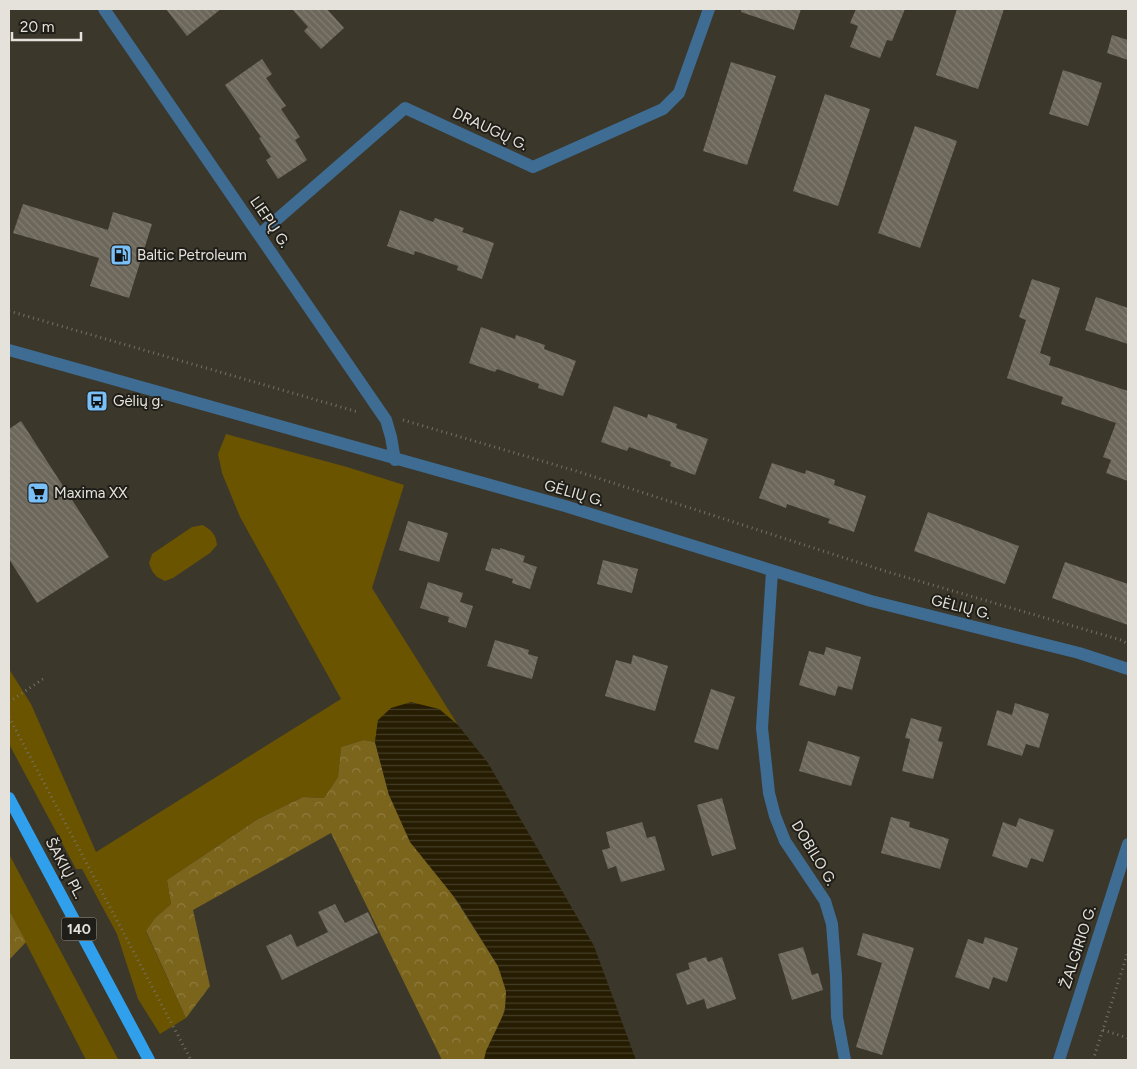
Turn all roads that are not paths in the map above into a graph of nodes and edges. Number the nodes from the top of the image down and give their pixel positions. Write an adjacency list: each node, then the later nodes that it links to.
1 (104, 9): 3 (street, LIEPŲ G.)
2 (709, 9): 3 (street, DRAUGŲ G.)
3 (259, 235): 5 (street, LIEPŲ G.)
4 (9, 350): 5 (street, GĖLIŲ G.)
5 (395, 460): 6 (street, GĖLIŲ G.)
6 (772, 571): 7 (street, GĖLIŲ G.); 11 (street, DOBILO G.)
7 (1128, 669)
8 (9, 798): 10 (main road, ŠAKIŲ PL. / 140)
9 (1128, 844): 12 (street, ŽALGIRIO G.)
10 (149, 1060)
11 (845, 1060)
12 (1059, 1060)

